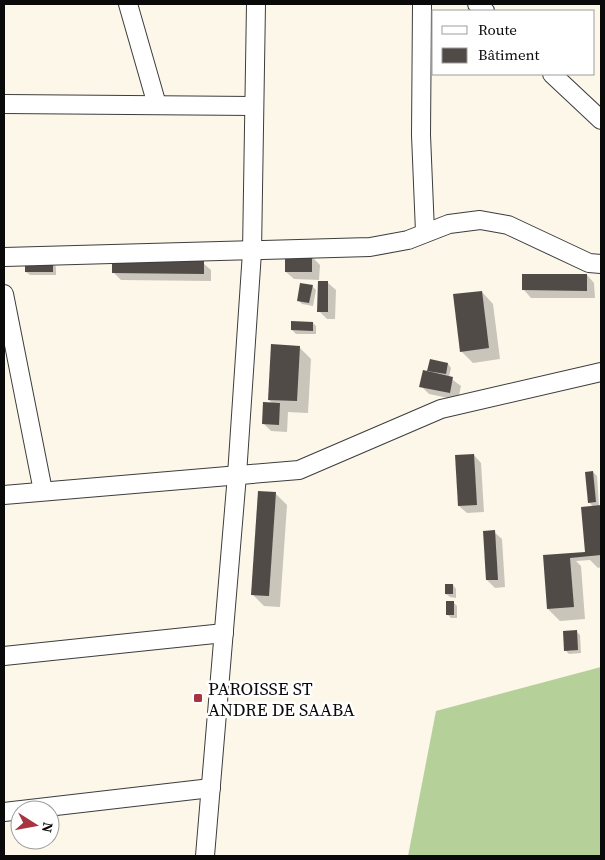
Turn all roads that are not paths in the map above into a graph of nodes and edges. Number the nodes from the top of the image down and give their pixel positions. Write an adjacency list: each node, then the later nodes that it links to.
1 (128, 4): 6 (street)
2 (256, 4): 7 (street)
3 (422, 4): 9 (street)
4 (553, 75): 8 (street)
5 (4, 104): 6 (street)
6 (157, 105): 7 (street)
7 (254, 106): 10 (street)
8 (601, 120)
9 (425, 232): 10 (street); 12 (street)
10 (252, 252): 11 (street); 15 (street)
11 (4, 257)
12 (601, 264)
13 (4, 294): 16 (street)
14 (601, 372): 15 (street)
15 (237, 475): 16 (street); 18 (street)
16 (43, 491): 17 (street)
17 (4, 495)
18 (224, 633): 19 (street); 20 (street)
19 (4, 656)
20 (211, 788): 21 (street); 22 (street)
21 (4, 812)
22 (204, 856)

